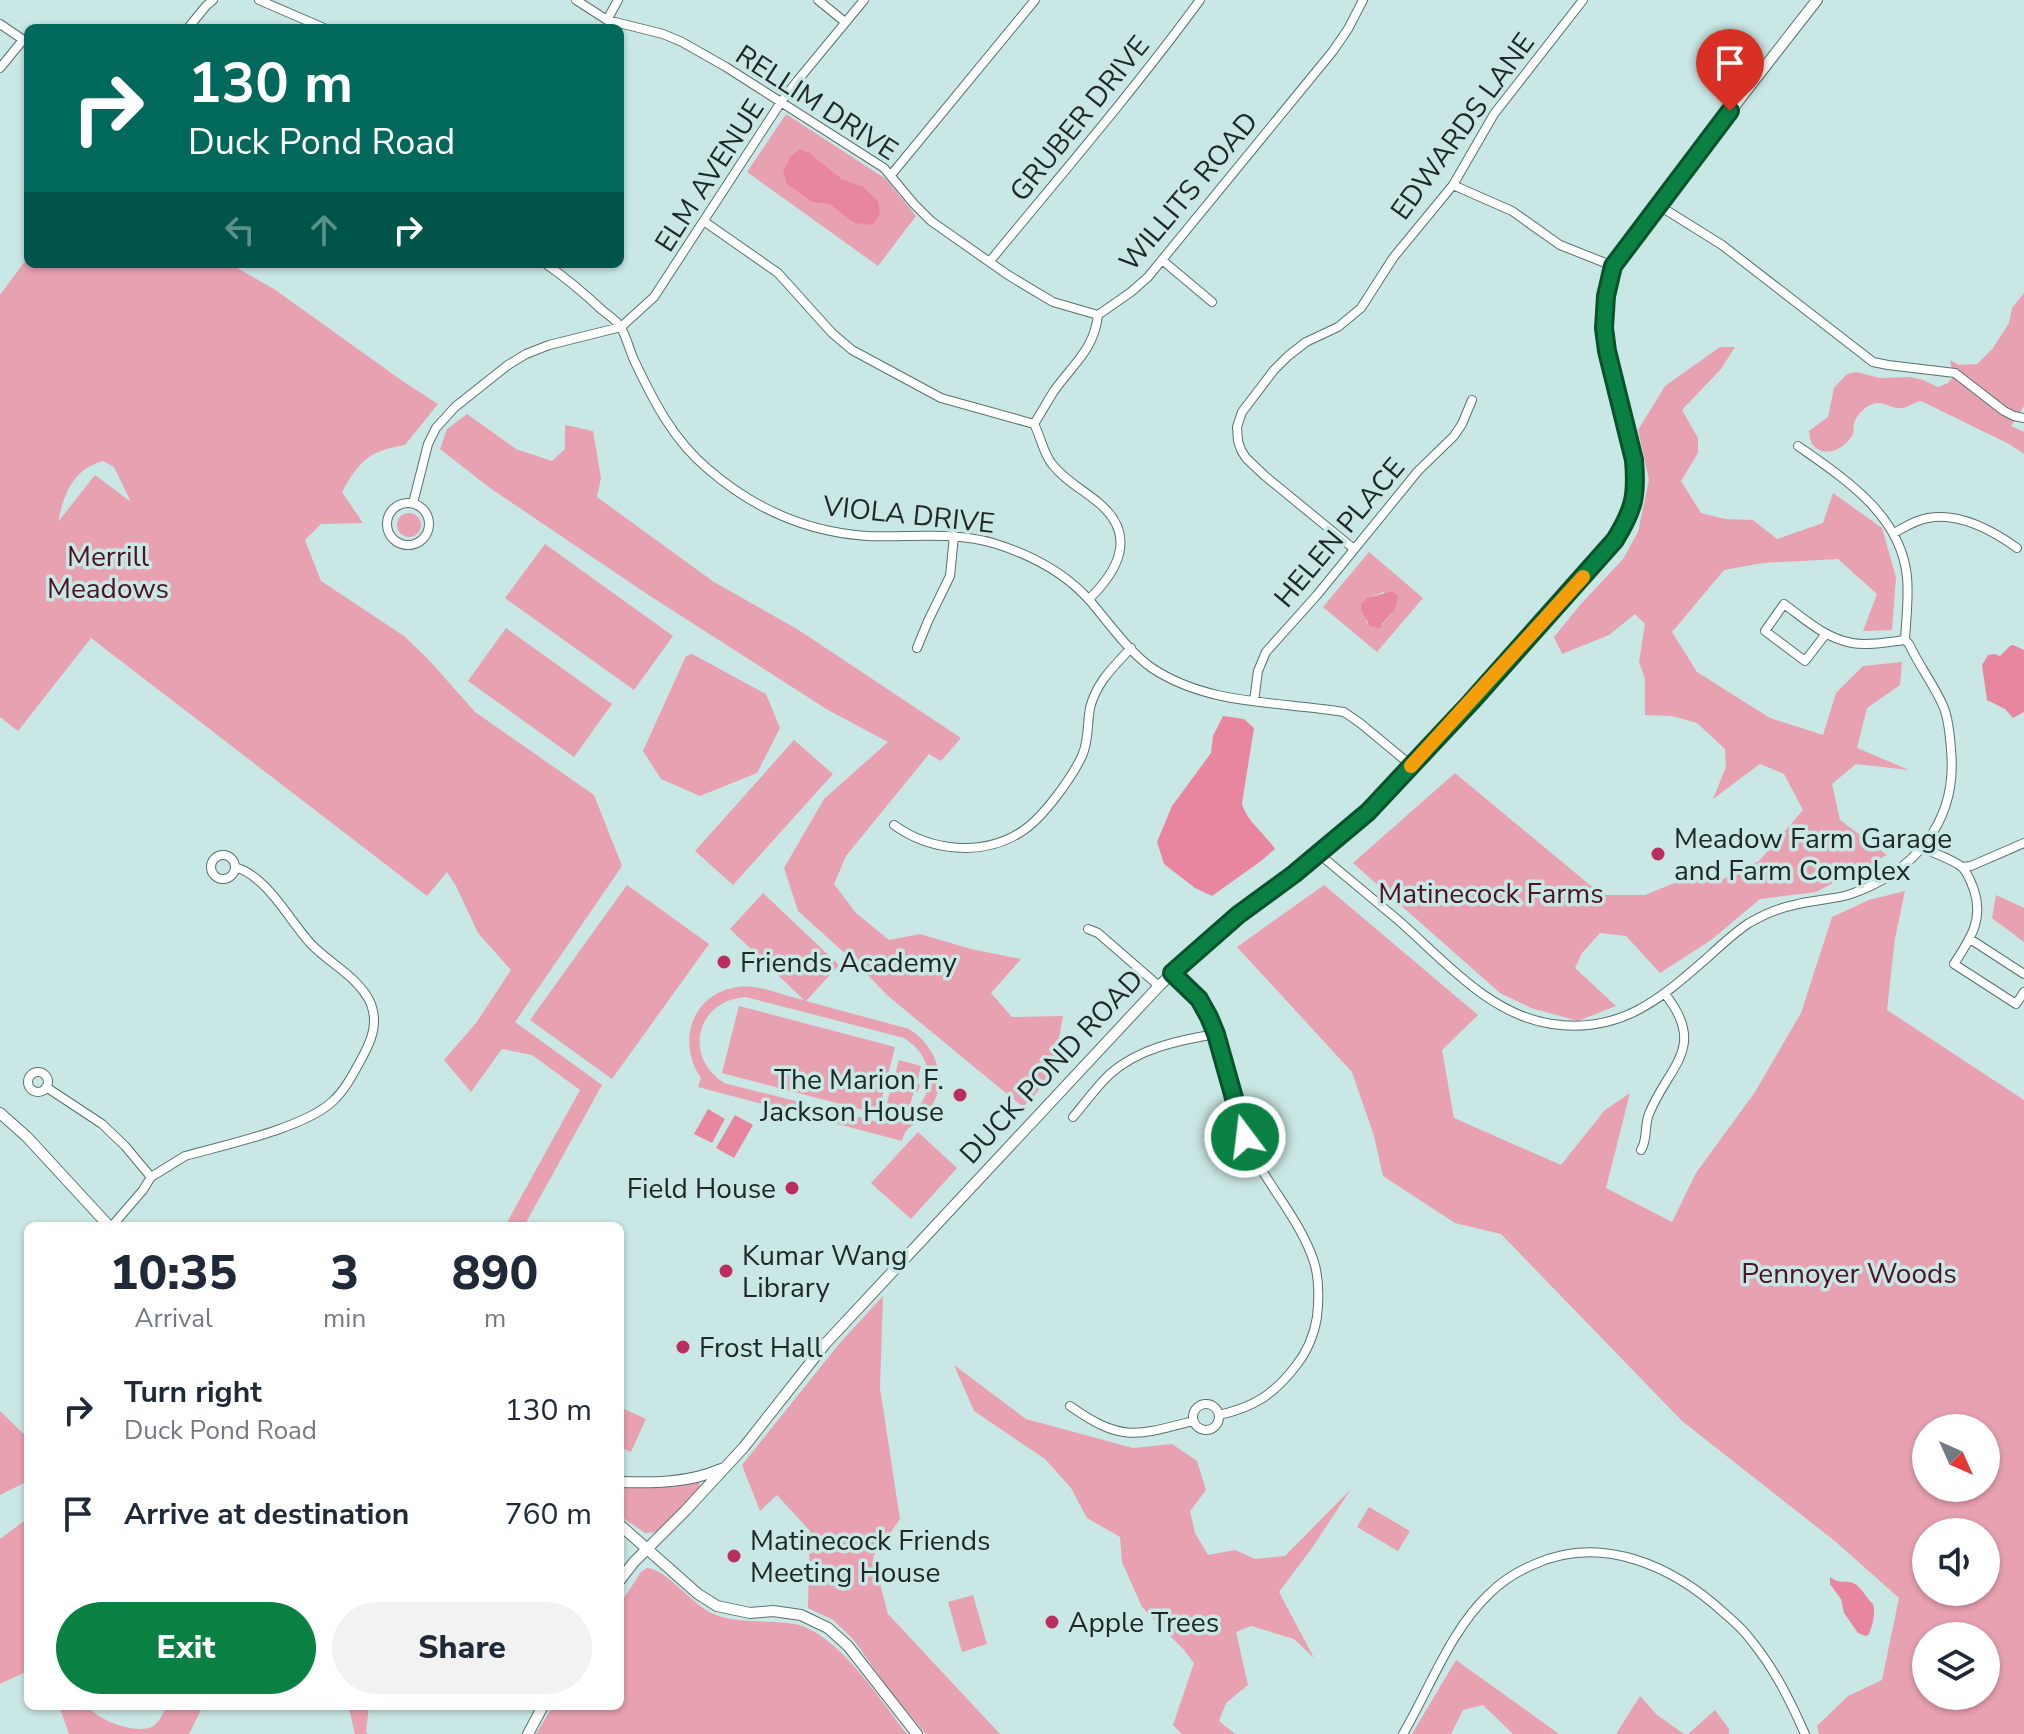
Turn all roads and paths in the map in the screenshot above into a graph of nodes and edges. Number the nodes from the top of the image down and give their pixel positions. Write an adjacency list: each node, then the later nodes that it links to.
1 (213, 0): 15 (street)
2 (259, 0): 16 (street)
3 (576, 0): 12 (street, RELLIM DRIVE)
4 (618, 0): 12 (street)
5 (818, 0): 13 (street)
6 (864, 0): 13 (street, ELM AVENUE)
7 (1035, 0): 23 (street)
8 (1200, 0): 28 (street, GRUBER DRIVE)
9 (1363, 0): 27 (street, WILLITS ROAD)
10 (1583, 0): 24 (street, EDWARDS LANE)
11 (1817, 0): 25 (street, DUCK POND ROAD)
12 (607, 20): 17 (street, RELLIM DRIVE)
13 (845, 22): 22 (street, ELM AVENUE)
14 (0, 24): 19 (street)
15 (191, 24)
16 (315, 24)
17 (623, 24)
18 (624, 24): 22 (street, RELLIM DRIVE)
19 (24, 40)
20 (24, 42): 21 (street)
21 (0, 68)
22 (781, 102): 23 (street, RELLIM DRIVE); 26 (street, ELM AVENUE)
23 (891, 175): 28 (street, RELLIM DRIVE)
24 (1453, 185): 29 (street); 42 (street, EDWARDS LANE)
25 (1658, 205): 29 (street, DUCK POND ROAD); 35 (street)
26 (705, 222): 33 (street, ELM AVENUE); 36 (street)
27 (1162, 260): 31 (street); 32 (street, WILLITS ROAD)
28 (990, 261): 32 (street, RELLIM DRIVE)
29 (1613, 266): 49 (street, DUCK POND ROAD)
30 (552, 268): 33 (street, VIOLA DRIVE)
31 (1212, 302)
32 (1098, 315): 36 (street)
33 (621, 327): 38 (street, ELM AVENUE); 40 (street, VIOLA DRIVE)
34 (1472, 400): 42 (street, HELEN PLACE)
35 (2024, 418)
36 (1034, 424): 43 (street)
37 (1798, 446): 39 (street)
38 (413, 503): 38 (street)
39 (1894, 533): 41 (street); 45 (street)
40 (954, 536): 43 (street, VIOLA DRIVE); 46 (street)
41 (2017, 548)
42 (1354, 549): 48 (street, HELEN PLACE)
43 (1089, 599): 47 (street, VIOLA DRIVE)
44 (1825, 635): 44 (street); 45 (street)
45 (1905, 640): 52 (street)
46 (917, 648)
47 (1131, 648): 48 (street, VIOLA DRIVE); 50 (street)
48 (1254, 701): 49 (street, VIOLA DRIVE)
49 (1412, 766): 53 (street, DUCK POND ROAD)
50 (894, 825)
51 (2024, 843): 55 (street)
52 (1923, 848): 55 (street); 62 (street)
53 (1319, 854): 58 (street, DUCK POND ROAD); 62 (street)
54 (235, 867): 68 (street)
55 (1962, 867): 57 (street)
56 (1088, 929): 60 (street)
57 (1970, 939): 59 (street); 61 (street)
58 (1172, 973): 60 (street, DUCK POND ROAD); 63 (street)
59 (2024, 974)
60 (1159, 986): 74 (street, DUCK POND ROAD)
61 (2024, 992)
62 (1665, 994): 67 (street)
63 (1216, 1034): 66 (street); 72 (street)
64 (46, 1087): 68 (street)
65 (0, 1113): 69 (street)
66 (1073, 1117)
67 (1641, 1150)
68 (151, 1177): 70 (street)
69 (106, 1222)
70 (114, 1222)
71 (1070, 1406): 73 (street)
72 (1219, 1415): 73 (street); 73 (street)
73 (1193, 1421)
74 (726, 1466): 75 (street); 77 (street, DUCK POND ROAD)
75 (624, 1482)
76 (624, 1528): 77 (street)
77 (648, 1548): 78 (street, DUCK POND ROAD); 81 (street)
78 (624, 1575)
79 (541, 1710): 80 (street)
80 (528, 1734)
81 (917, 1734)
82 (1403, 1734): 83 (street)
83 (1805, 1734)

